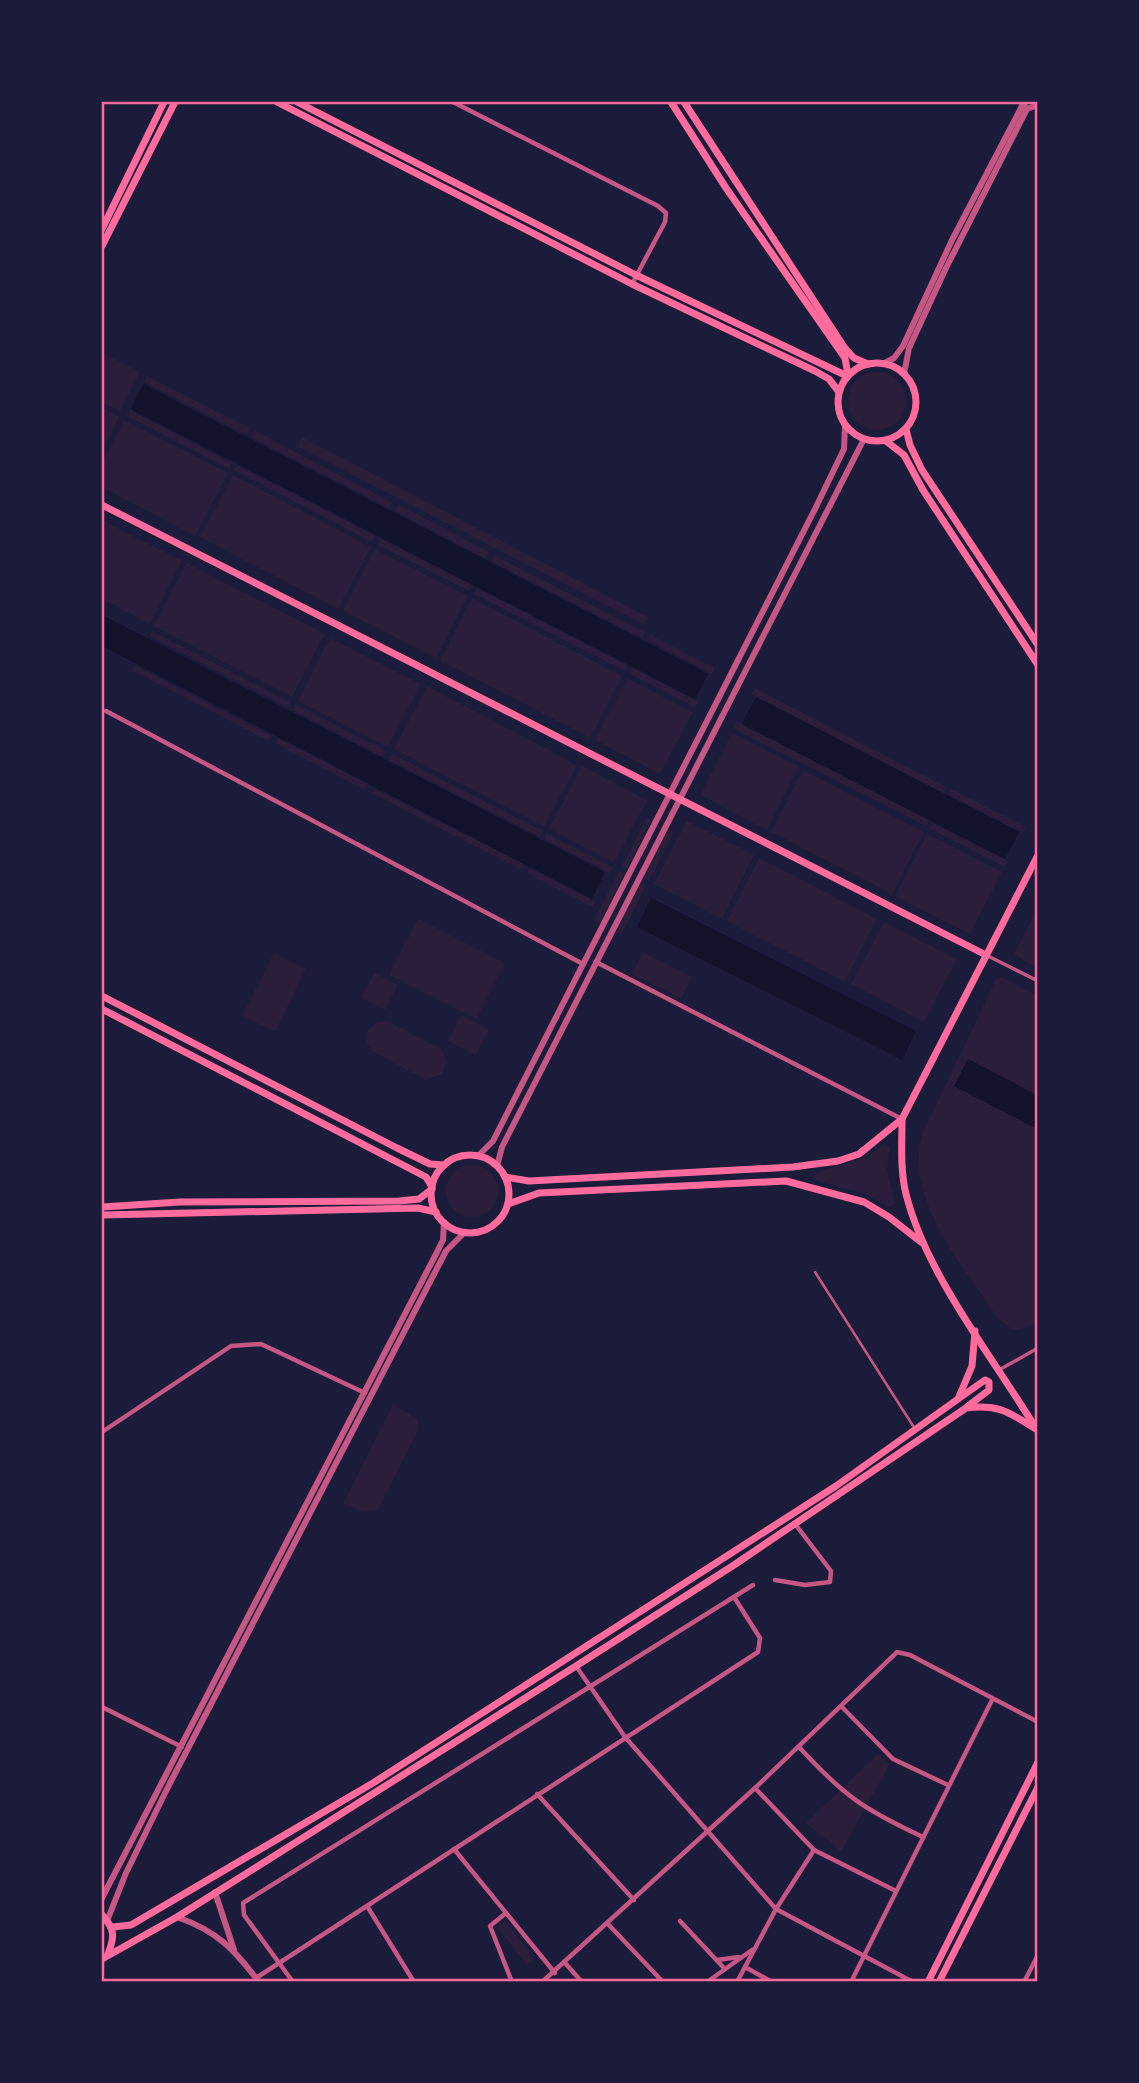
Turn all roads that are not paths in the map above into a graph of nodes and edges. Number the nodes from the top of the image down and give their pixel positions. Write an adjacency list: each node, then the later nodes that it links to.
1 (164, 102): 10 (main road)
2 (175, 102): 11 (main road)
3 (277, 102): 13 (main road)
4 (297, 102): 12 (main road)
5 (453, 102): 12 (street)
6 (671, 102): 17 (main road)
7 (684, 102): 14 (main road)
8 (1023, 106): 9 (street); 15 (street); 16 (street)
9 (1037, 107)
10 (102, 229)
11 (102, 246)
12 (636, 275): 13 (street); 17 (main road)
13 (632, 284): 18 (main road)
14 (868, 364): 15 (main road); 17 (main road)
15 (883, 364): 16 (main road)
16 (904, 374): 20 (main road)
17 (848, 376): 18 (main road)
18 (839, 392): 19 (main road)
19 (845, 425): 21 (main road); 27 (street)
20 (906, 429): 22 (main road); 24 (main road)
21 (864, 439): 22 (main road); 28 (street)
22 (886, 441): 25 (main road)
23 (102, 505): 27 (main road)
24 (1038, 645)
25 (1038, 665)
26 (106, 711): 32 (street)
27 (670, 796): 28 (main road); 32 (street)
28 (679, 801): 30 (main road); 31 (street)
29 (1038, 855): 30 (main road)
30 (984, 954): 33 (street); 36 (main road)
31 (596, 962): 36 (street); 39 (street)
32 (583, 964): 37 (street)
33 (1038, 981)
34 (102, 996): 38 (main road)
35 (102, 1009): 43 (main road)
36 (902, 1119): 40 (main road); 50 (main road)
37 (478, 1156): 38 (main road); 39 (main road)
38 (444, 1165): 43 (main road)
39 (497, 1166): 41 (main road)
40 (803, 1166): 41 (main road); 42 (main road)
41 (505, 1177): 44 (main road)
42 (803, 1185): 44 (main road); 50 (main road)
43 (432, 1188): 45 (main road); 46 (main road)
44 (508, 1203): 49 (main road)
45 (102, 1207)
46 (436, 1212): 47 (main road); 48 (main road)
47 (102, 1215)
48 (444, 1222): 49 (main road); 58 (street)
49 (463, 1232): 94 (street)
50 (922, 1243): 52 (main road)
51 (815, 1272): 61 (lane)
52 (975, 1331): 54 (main road); 59 (main road)
53 (1038, 1348): 54 (street)
54 (999, 1370): 55 (main road); 56 (main road)
55 (1005, 1379): 57 (main road); 62 (main road)
56 (985, 1380): 57 (main road); 59 (main road)
57 (990, 1389): 60 (main road)
58 (366, 1393): 63 (street); 75 (street)
59 (958, 1399): 61 (main road)
60 (966, 1408): 62 (main road); 64 (main road)
61 (915, 1430): 97 (main road)
62 (1037, 1430)
63 (102, 1432)
64 (795, 1524): 65 (street); 68 (main road)
65 (775, 1580)
66 (753, 1585): 67 (street)
67 (734, 1597): 69 (street); 74 (street)
68 (576, 1666): 69 (street); 86 (main road)
69 (589, 1688): 74 (street); 105 (street)
70 (992, 1700): 72 (street); 73 (street); 78 (street)
71 (102, 1707): 75 (street)
72 (842, 1707): 76 (street); 78 (street)
73 (1038, 1722)
74 (625, 1737): 81 (street); 82 (street)
75 (182, 1746): 88 (street)
76 (799, 1747): 80 (street); 83 (street)
77 (1038, 1762): 122 (main road)
78 (948, 1785): 83 (street)
79 (1038, 1787): 123 (main road)
80 (755, 1788): 82 (street); 85 (street)
81 (537, 1794): 84 (street); 89 (street)
82 (708, 1832): 89 (street); 91 (street)
83 (923, 1837): 87 (street)
84 (454, 1849): 90 (street); 92 (street)
85 (814, 1850): 87 (street); 91 (street)
86 (215, 1892): 93 (main road); 99 (street)
87 (896, 1892): 102 (street)
88 (102, 1898)
89 (634, 1900): 96 (street)
90 (367, 1906): 105 (street); 112 (street)
91 (776, 1909): 98 (street); 102 (street)
92 (506, 1913): 109 (street); 113 (street)
93 (177, 1917): 99 (street); 103 (main road)
94 (104, 1918): 97 (main road)
95 (680, 1921): 104 (street)
96 (608, 1924): 106 (street); 116 (street)
97 (113, 1927): 103 (main road)
98 (756, 1945): 101 (street); 107 (street)
99 (235, 1951): 110 (street)
100 (1038, 1955): 124 (street)
101 (744, 1956): 104 (street); 108 (street)
102 (864, 1956): 120 (street); 121 (street)
103 (105, 1957)
104 (716, 1960): 108 (street)
105 (279, 1963): 110 (street); 111 (street)
106 (565, 1964): 109 (street); 115 (street)
107 (745, 1967): 118 (street); 119 (street)
108 (723, 1968): 117 (street)
109 (555, 1973): 114 (street)
110 (258, 1980)
111 (293, 1982)
112 (414, 1982)
113 (512, 1982)
114 (542, 1982)
115 (582, 1982)
116 (663, 1982)
117 (707, 1982)
118 (737, 1982)
119 (772, 1982)
120 (851, 1982)
121 (913, 1982)
122 (928, 1982)
123 (939, 1982)
124 (1024, 1982)

